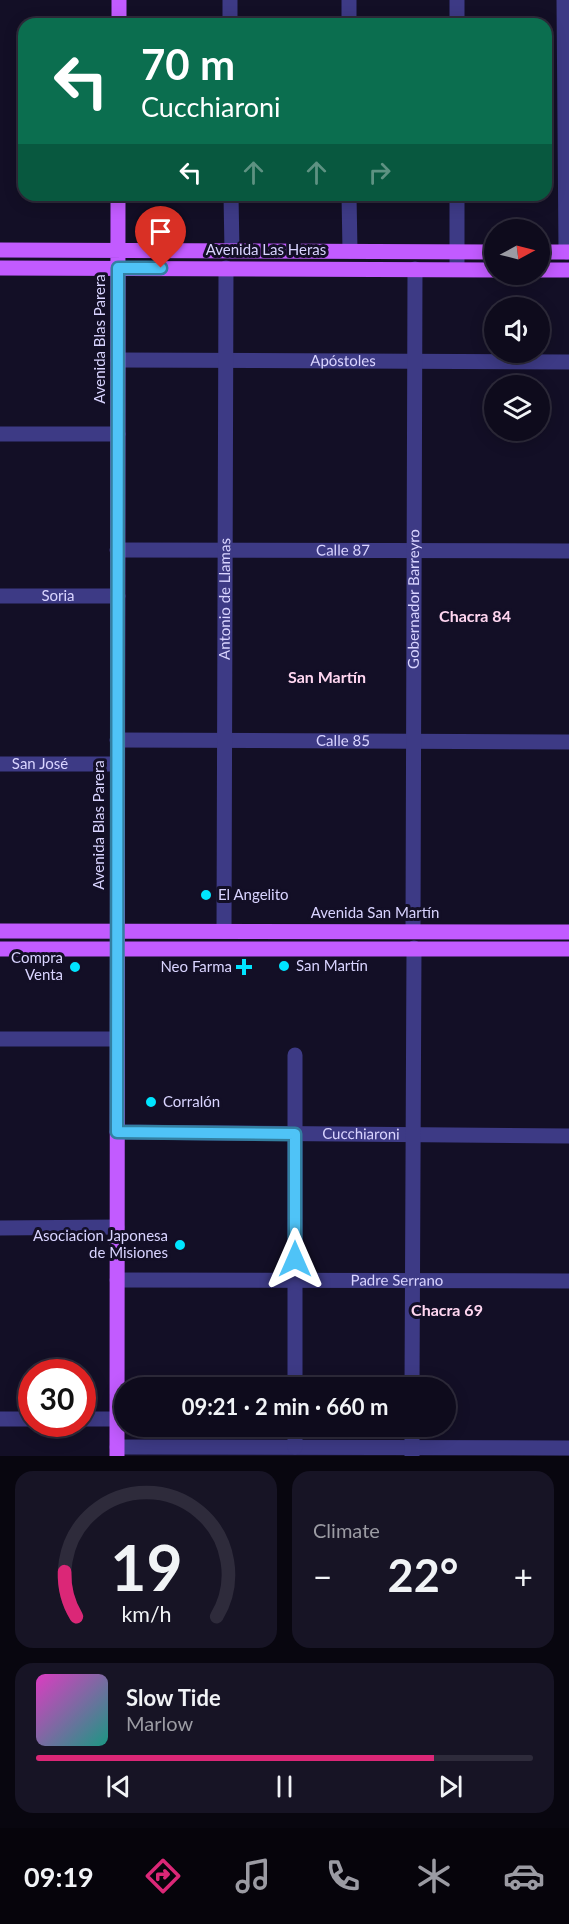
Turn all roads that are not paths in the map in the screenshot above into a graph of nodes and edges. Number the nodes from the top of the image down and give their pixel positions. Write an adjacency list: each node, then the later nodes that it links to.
1 (118, 0): 6 (main road)
2 (230, 0): 7 (street)
3 (349, 0): 8 (street)
4 (457, 0): 9 (street)
5 (564, 0): 10 (street)
6 (118, 18)
7 (230, 18)
8 (349, 18)
9 (457, 18)
10 (567, 25): 11 (street)
11 (567, 138): 24 (street)
12 (118, 201): 18 (main road, Avenida Blas Parera)
13 (231, 201): 19 (street)
14 (349, 201): 20 (street)
15 (457, 201): 21 (street)
16 (0, 239): 17 (street)
17 (0, 250): 18 (main road, Avenida Las Heras)
18 (118, 251): 19 (main road, Avenida Las Heras); 26 (main road, Avenida Blas Parera)
19 (232, 251): 20 (main road, Avenida Las Heras)
20 (350, 251): 21 (main road, Avenida Las Heras)
21 (457, 252): 22 (main road, Avenida Las Heras); 29 (street)
22 (484, 252)
23 (550, 252): 24 (main road)
24 (568, 252)
25 (0, 268): 26 (main road, Avenida Las Heras)
26 (118, 268): 27 (main road, Avenida Las Heras); 33 (main road, Avenida Blas Parera)
27 (226, 268): 28 (main road, Avenida Las Heras); 34 (street, Antonio de Llamas)
28 (414, 269): 29 (main road, Avenida Las Heras); 35 (street, Gobernador Barreyro)
29 (457, 269): 30 (main road, Avenida Las Heras)
30 (484, 270)
31 (550, 270): 32 (main road)
32 (569, 270)
33 (118, 360): 34 (street, Apóstoles); 38 (main road, Avenida Blas Parera)
34 (225, 360): 35 (street, Apóstoles); 40 (street, Antonio de Llamas)
35 (414, 361): 36 (street, Apóstoles); 41 (street, Gobernador Barreyro)
36 (569, 362)
37 (0, 434): 38 (street)
38 (118, 434): 39 (main road, Avenida Blas Parera)
39 (117, 550): 40 (street, Calle 87); 44 (main road, Avenida Blas Parera)
40 (225, 550): 41 (street, Calle 87); 46 (street, Antonio de Llamas)
41 (414, 550): 42 (street, Calle 87); 47 (street, Gobernador Barreyro)
42 (569, 551)
43 (0, 596): 44 (street, Soria)
44 (118, 596): 45 (main road, Avenida Blas Parera)
45 (117, 740): 46 (street, Calle 85); 50 (main road, Avenida Blas Parera)
46 (225, 740): 47 (street, Calle 85); 53 (street, Antonio de Llamas)
47 (414, 741): 48 (street, Calle 85); 54 (street, Gobernador Barreyro)
48 (569, 742)
49 (0, 764): 50 (street, San José)
50 (117, 764): 52 (main road, Avenida Blas Parera)
51 (0, 931): 52 (main road, Avenida San Martín)
52 (117, 931): 53 (main road, Avenida San Martín); 59 (main road, Avenida Blas Parera)
53 (224, 931): 54 (main road, Avenida San Martín)
54 (413, 931): 55 (main road, Avenida San Martín)
55 (569, 932)
56 (414, 948): 57 (main road); 59 (main road); 65 (street)
57 (569, 948)
58 (0, 949): 59 (main road)
59 (117, 949): 61 (main road, Avenida Blas Parera)
60 (0, 1039): 61 (street)
61 (117, 1039): 63 (main road, Avenida Blas Parera)
62 (295, 1055): 64 (street)
63 (117, 1132): 64 (street, Cucchiaroni); 67 (main road, Avenida Blas Parera)
64 (295, 1134): 65 (street, Cucchiaroni); 70 (street)
65 (412, 1134): 66 (street, Cucchiaroni); 71 (street)
66 (569, 1136)
67 (117, 1227): 68 (street); 69 (main road, Avenida Blas Parera)
68 (0, 1228)
69 (117, 1280): 70 (street, Padre Serrano); 73 (main road, Avenida Blas Parera)
70 (295, 1280): 71 (street, Padre Serrano); 74 (street)
71 (412, 1281): 72 (street, Padre Serrano); 75 (street)
72 (569, 1281)
73 (117, 1377)
74 (295, 1377)
75 (412, 1377)
76 (0, 1419): 77 (street)
77 (18, 1419)
78 (96, 1419): 79 (street)
79 (114, 1419)
80 (294, 1437): 81 (street)
81 (294, 1447): 83 (street); 84 (street)
82 (569, 1448): 84 (street)
83 (117, 1451)
84 (412, 1452)

